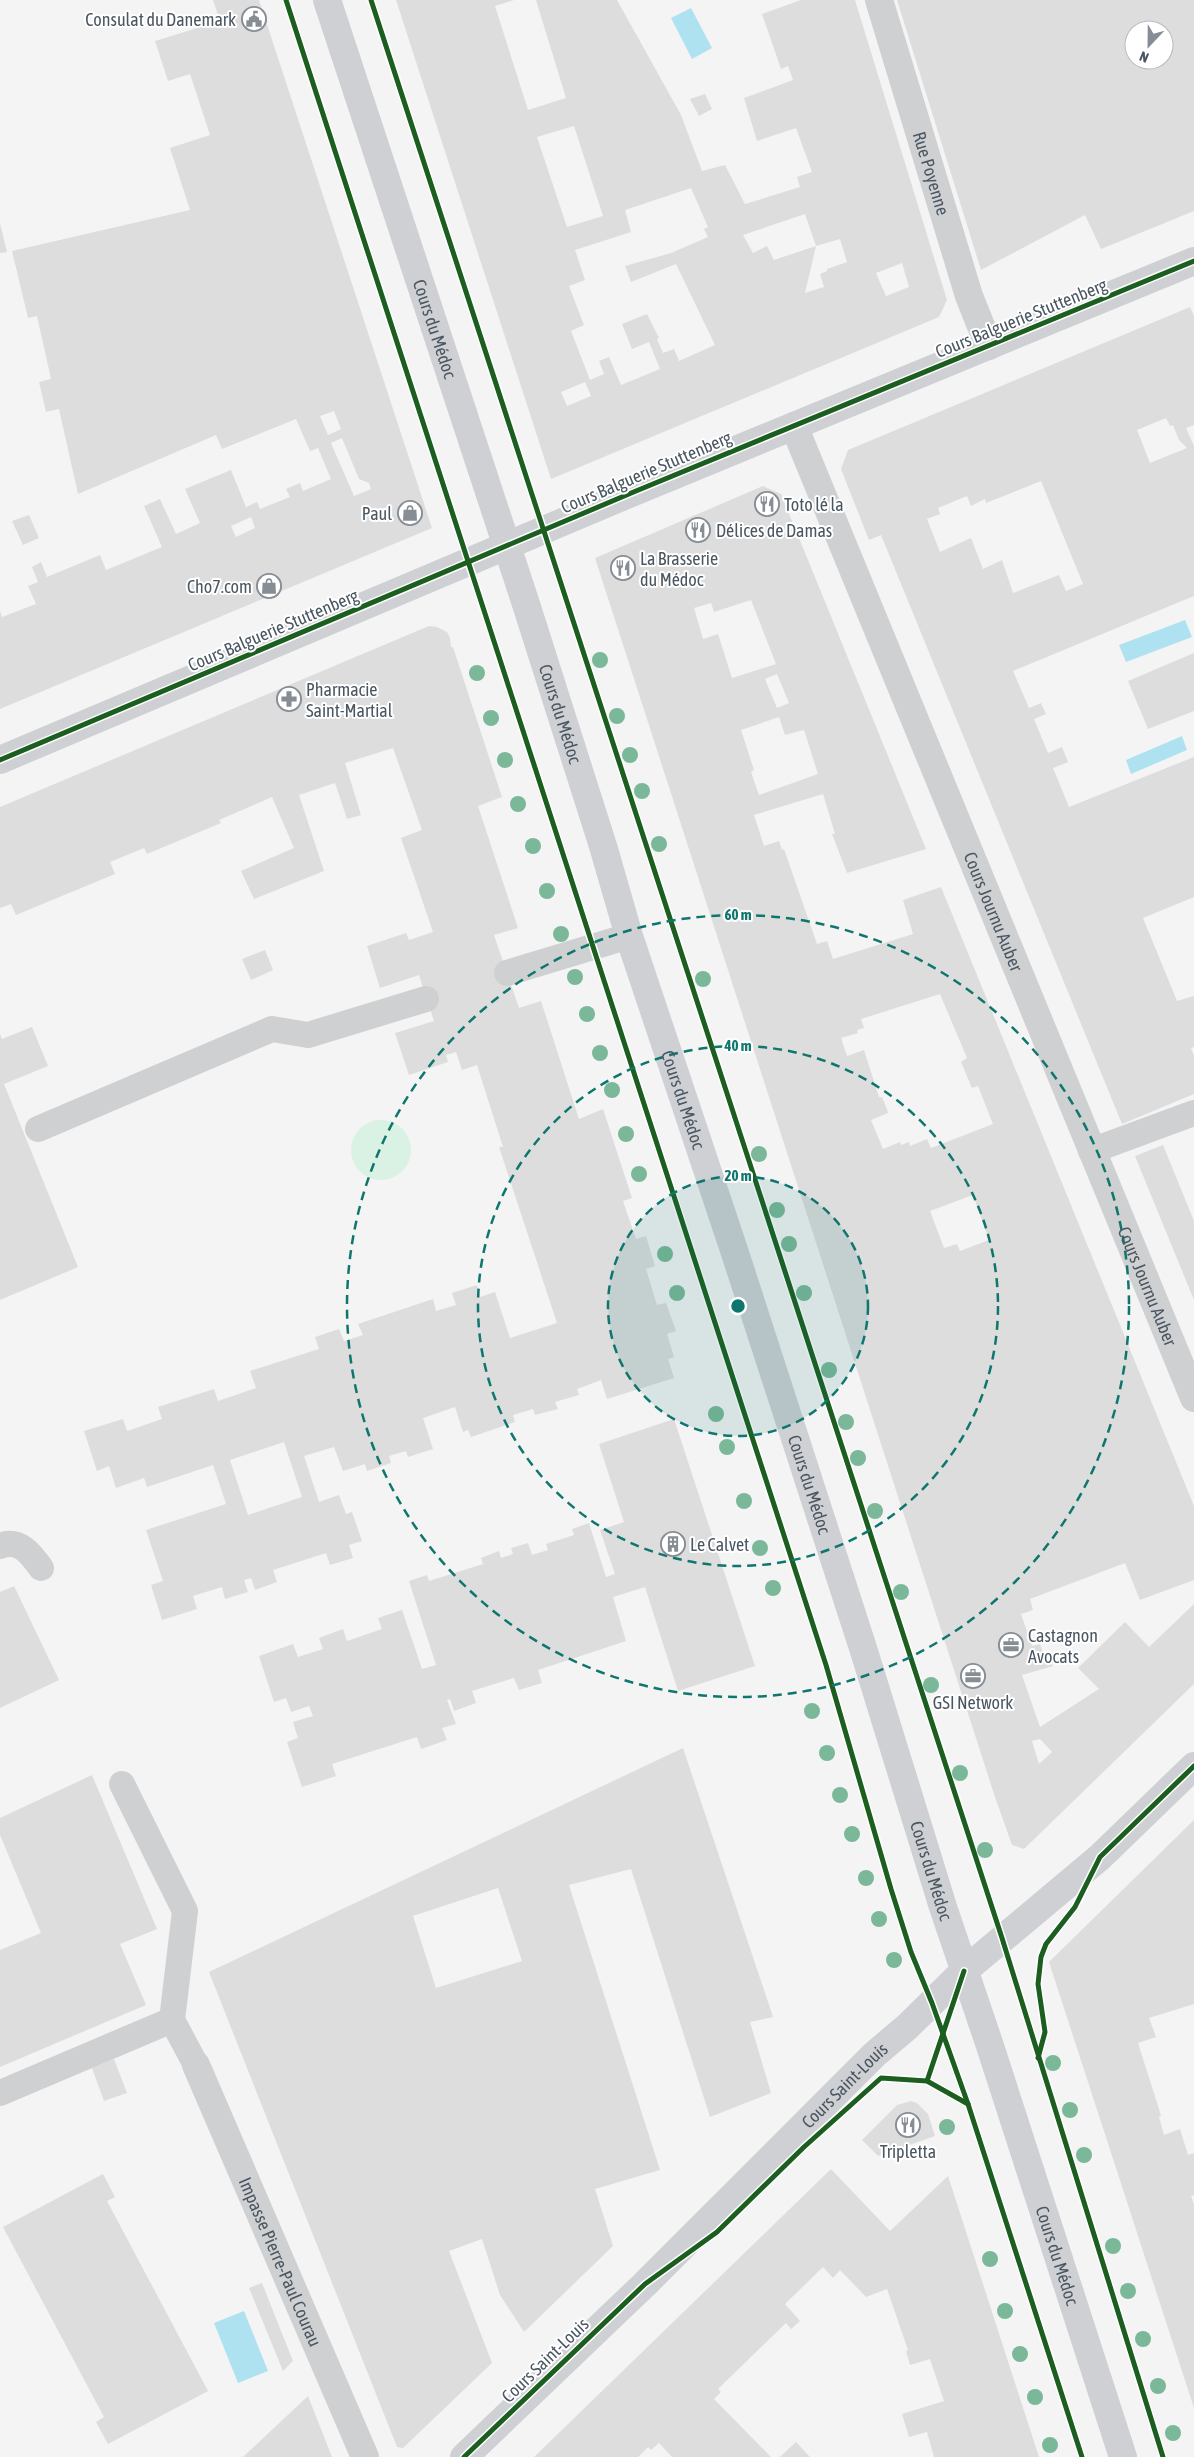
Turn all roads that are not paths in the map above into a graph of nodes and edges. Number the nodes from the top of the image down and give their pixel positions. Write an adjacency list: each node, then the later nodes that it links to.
1 (327, 0): 6 (main road, Cours du Médoc)
2 (879, 0): 4 (street, Rue Poyenne)
3 (1194, 261): 4 (main road, Cours Balguerie Stuttenberg)
4 (989, 346): 5 (main road, Cours Balguerie Stuttenberg)
5 (794, 426): 6 (main road, Cours Balguerie Stuttenberg); 13 (street, Cours Journu Auber)
6 (506, 546): 7 (main road, Cours Balguerie Stuttenberg); 8 (main road, Cours du Médoc)
7 (0, 760)
8 (629, 936): 9 (lane); 19 (main road, Cours du Médoc)
9 (507, 973)
10 (426, 999): 12 (lane)
11 (1194, 1113): 13 (lane)
12 (38, 1129)
13 (1091, 1151): 14 (street, Cours Journu Auber)
14 (1194, 1398)
15 (0, 1546): 16 (lane)
16 (41, 1568)
17 (1194, 1766): 19 (main road, Cours Saint-Louis)
18 (122, 1784): 20 (lane)
19 (964, 1971): 24 (main road, Cours Saint-Louis); 25 (main road, Cours du Médoc)
20 (172, 2020): 21 (lane); 22 (lane)
21 (196, 2065): 23 (street, Impasse Pierre-Paul Courau)
22 (0, 2093)
23 (366, 2457)
24 (464, 2457)
25 (1123, 2457)

